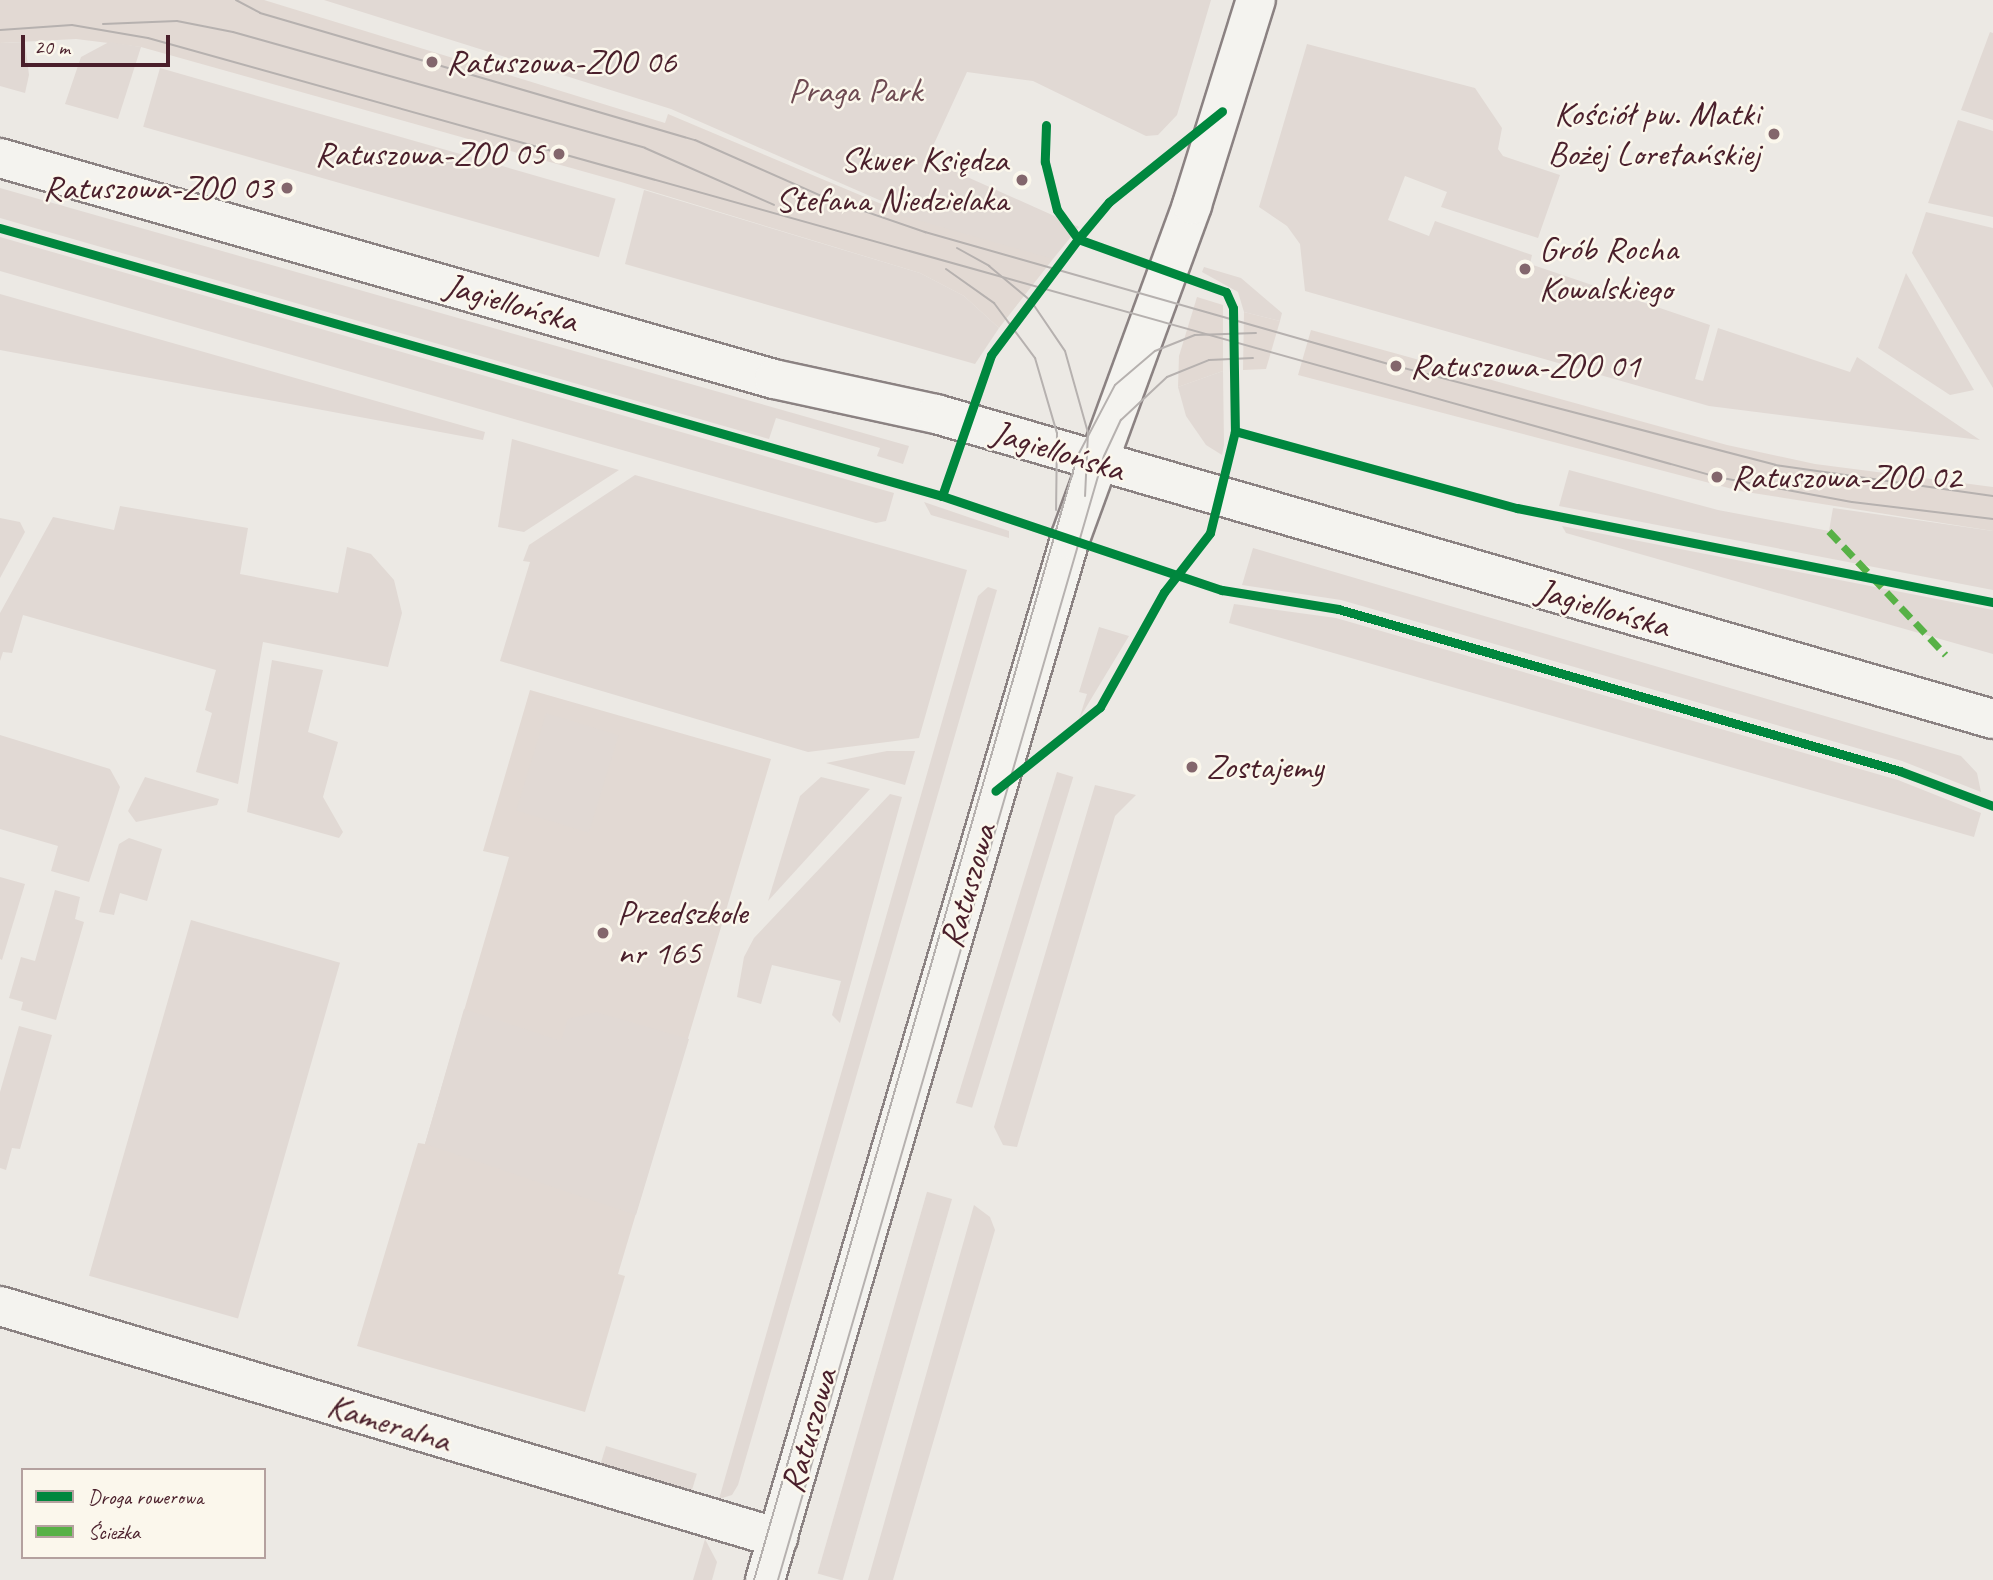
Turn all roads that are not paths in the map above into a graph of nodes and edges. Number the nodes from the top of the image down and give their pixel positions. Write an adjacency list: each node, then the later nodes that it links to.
1 (1256, 0): 3 (street, Ratuszowa)
2 (0, 158): 3 (street, Jagiellońska)
3 (1096, 462): 4 (street, Jagiellońska); 6 (street, Ratuszowa)
4 (1993, 719)
5 (0, 1306): 6 (street, Kameralna)
6 (778, 1538): 7 (street, Ratuszowa)
7 (765, 1580)

